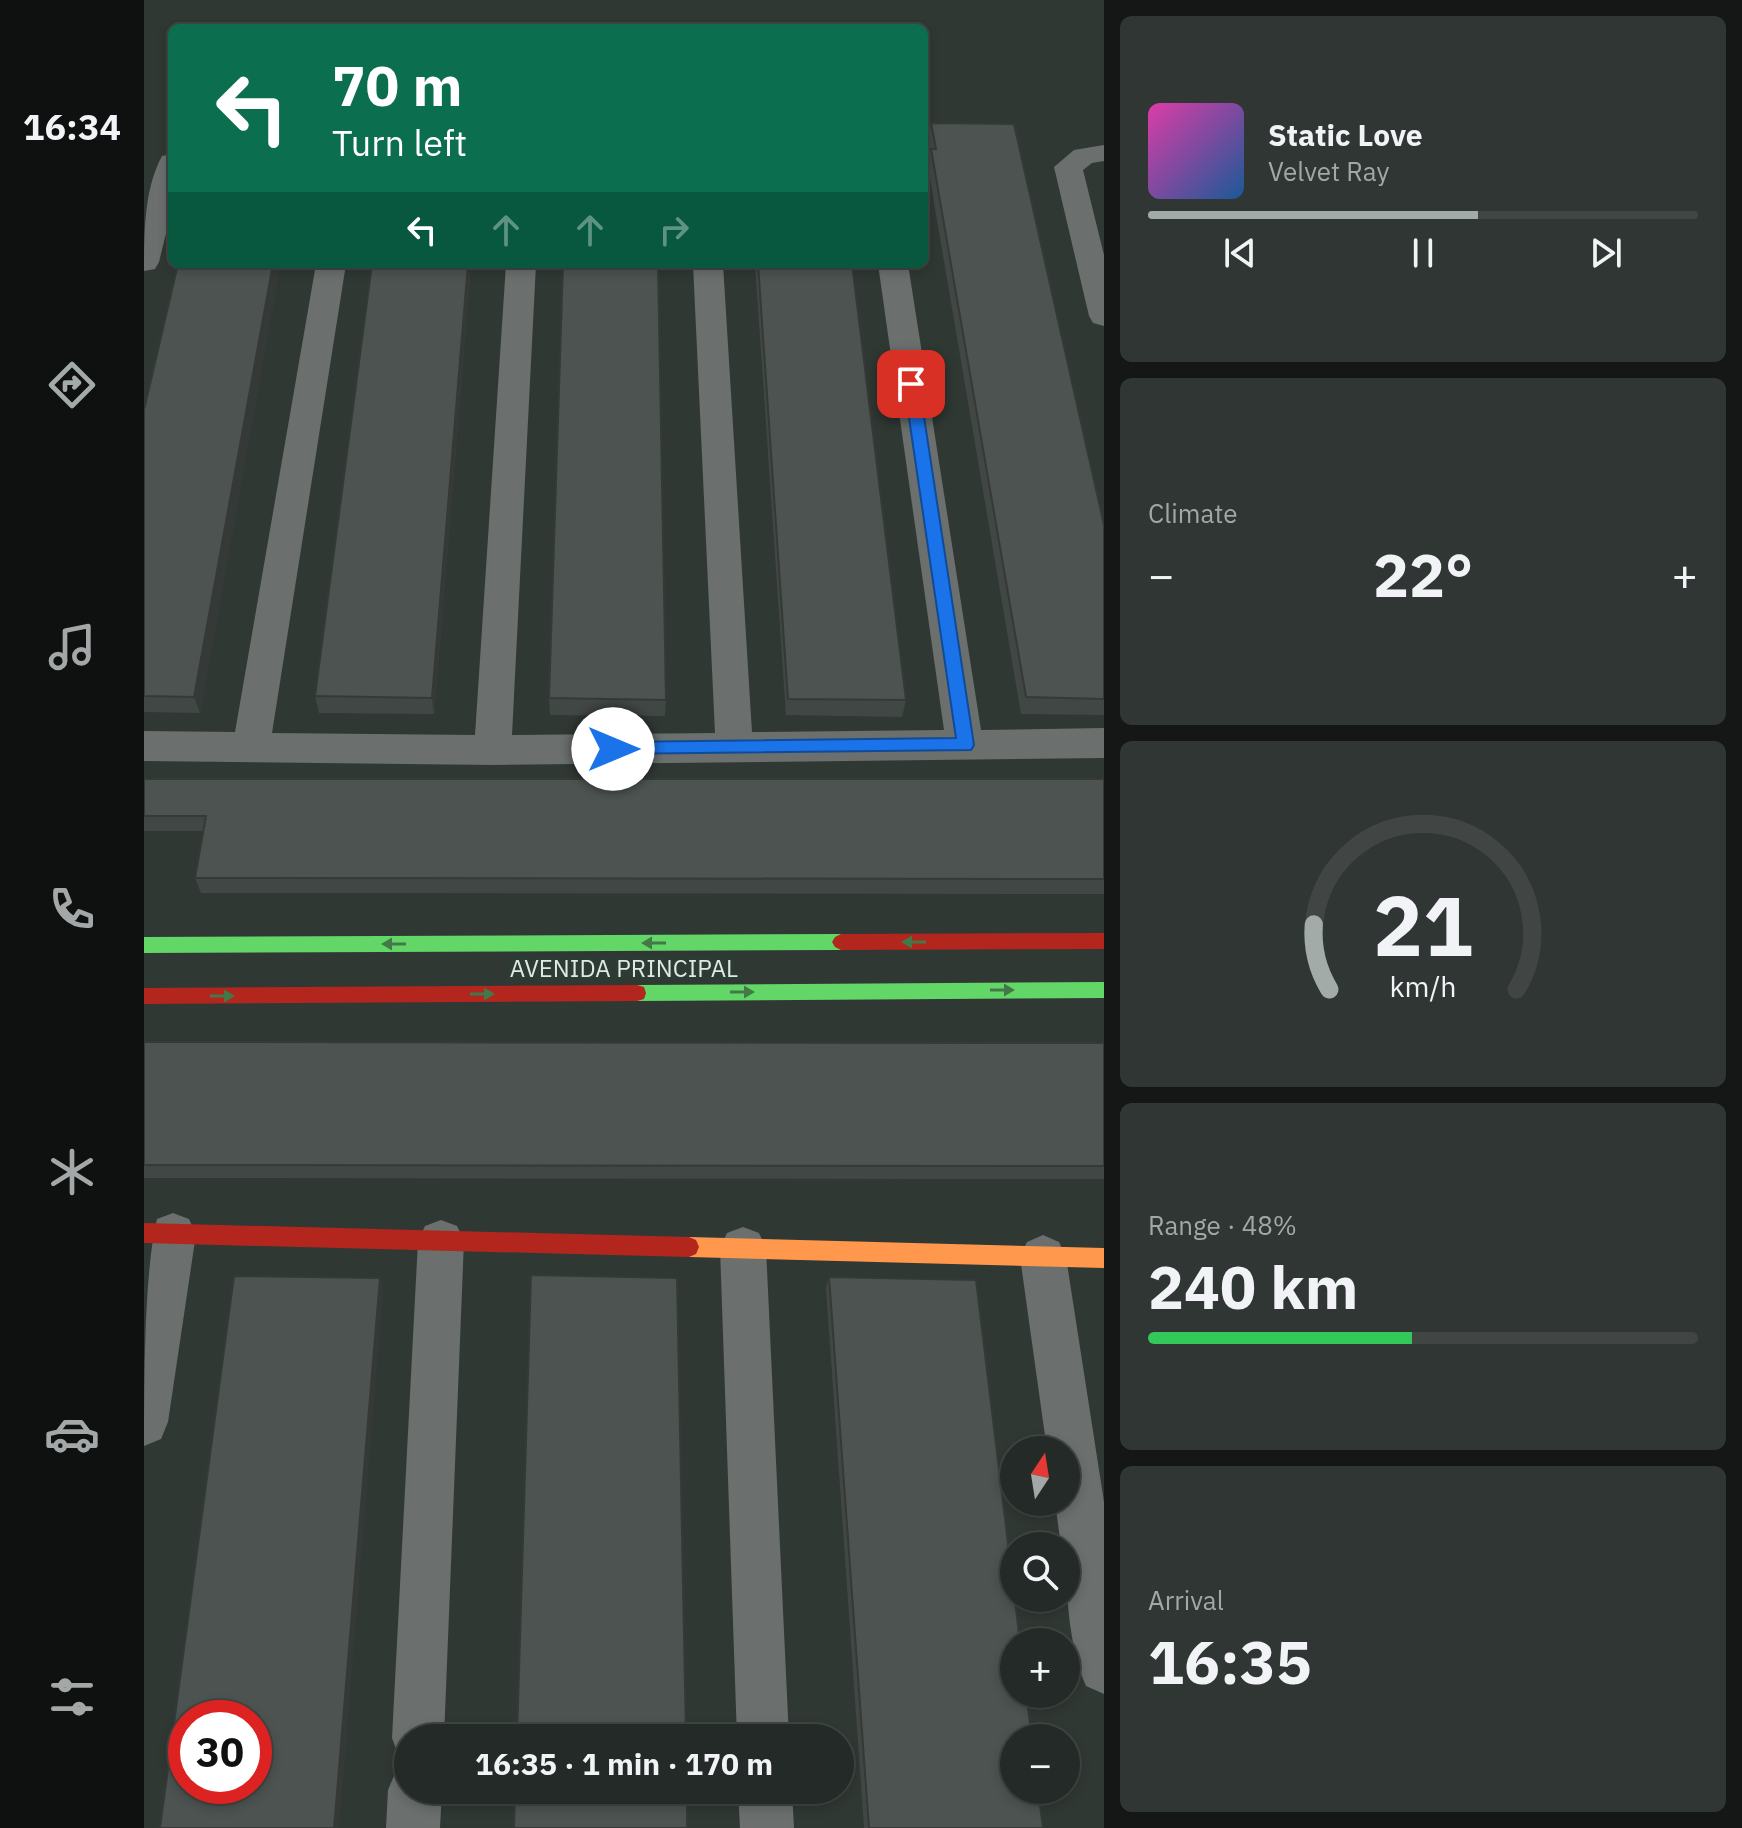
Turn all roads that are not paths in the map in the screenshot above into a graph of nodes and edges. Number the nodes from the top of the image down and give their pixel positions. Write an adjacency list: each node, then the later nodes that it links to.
1 (1104, 153): 4 (street)
2 (168, 168): 3 (street)
3 (144, 262)
4 (1098, 266): 9 (street)
5 (330, 268): 13 (street)
6 (521, 268): 15 (street)
7 (708, 268): 14 (street)
8 (894, 268): 11 (street)
9 (1104, 316)
10 (1104, 743): 11 (street)
11 (965, 745): 14 (street)
12 (144, 746): 13 (street)
13 (251, 746): 15 (street)
14 (734, 748): 15 (street)
15 (493, 750)
16 (1104, 941): 17 (street, AVENIDA PRINCIPAL, one-way to 17)
17 (144, 945)
18 (1104, 990): 19 (street, AVENIDA PRINCIPAL, one-way to 18)
19 (144, 996)
20 (159, 1234): 21 (street); 25 (street)
21 (441, 1241): 22 (street); 27 (street)
22 (743, 1248): 23 (street); 28 (street)
23 (1043, 1257): 24 (street); 26 (street)
24 (1104, 1258)
25 (144, 1422)
26 (1104, 1668)
27 (419, 1724)
28 (762, 1724)
29 (414, 1804): 31 (street)
30 (766, 1804): 32 (street)
31 (413, 1828)
32 (767, 1828)

